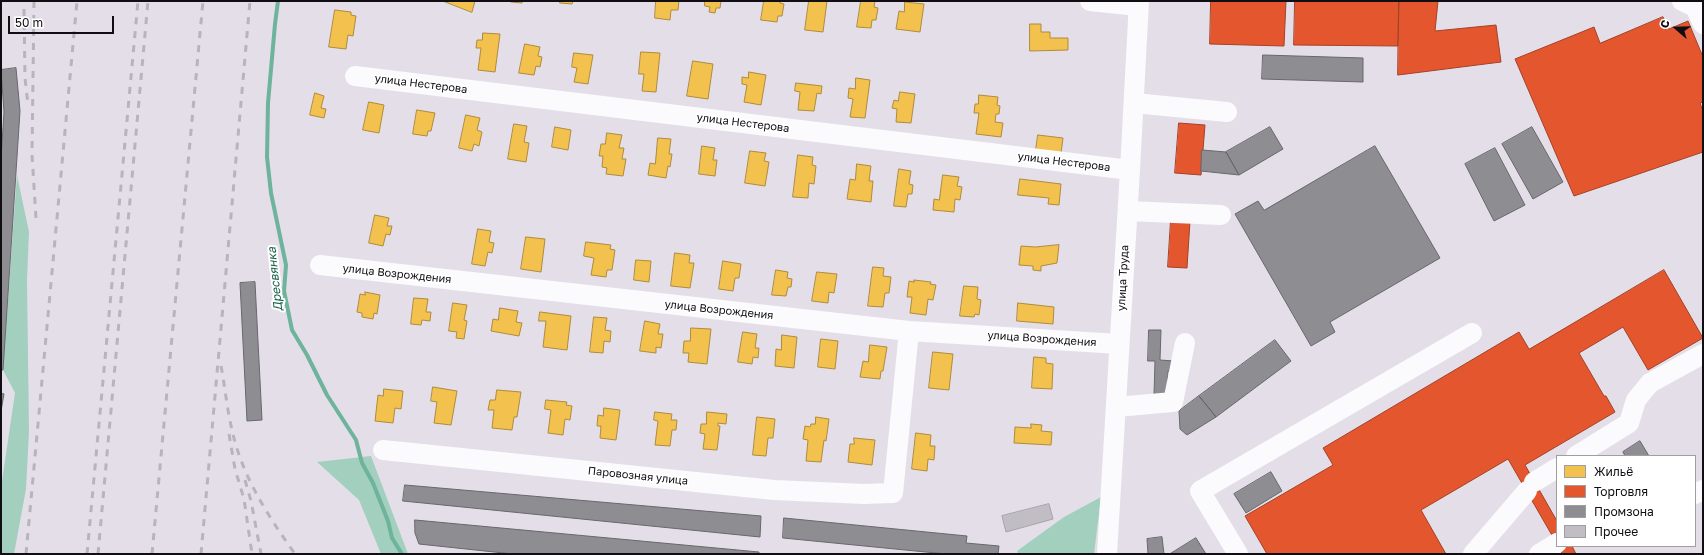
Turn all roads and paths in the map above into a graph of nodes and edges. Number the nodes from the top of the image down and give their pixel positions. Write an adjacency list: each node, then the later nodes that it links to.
1 (1090, 1): 3 (street)
2 (1682, 1): 4 (street)
3 (1139, 4): 6 (street, улица Труда)
4 (1703, 24)
5 (355, 76): 8 (street, улица Нестерова)
6 (1134, 103): 7 (street); 8 (street, улица Труда)
7 (1227, 112)
8 (1130, 170): 9 (street, улица Труда)
9 (1128, 211): 10 (street); 15 (street, улица Труда)
10 (1221, 215)
11 (320, 265): 12 (street, улица Возрождения)
12 (909, 331): 15 (street, улица Возрождения); 18 (street, Паровозная улица)
13 (1472, 333): 23 (street)
14 (1185, 343): 17 (street)
15 (1119, 344): 17 (street, улица Труда)
16 (1703, 354): 19 (street)
17 (1116, 407): 22 (street, улица Труда)
18 (383, 450)
19 (1578, 455)
20 (1556, 469): 24 (street)
21 (1556, 544): 25 (street)
22 (1107, 554)
23 (1238, 554)
24 (1473, 554)
25 (1539, 554)

